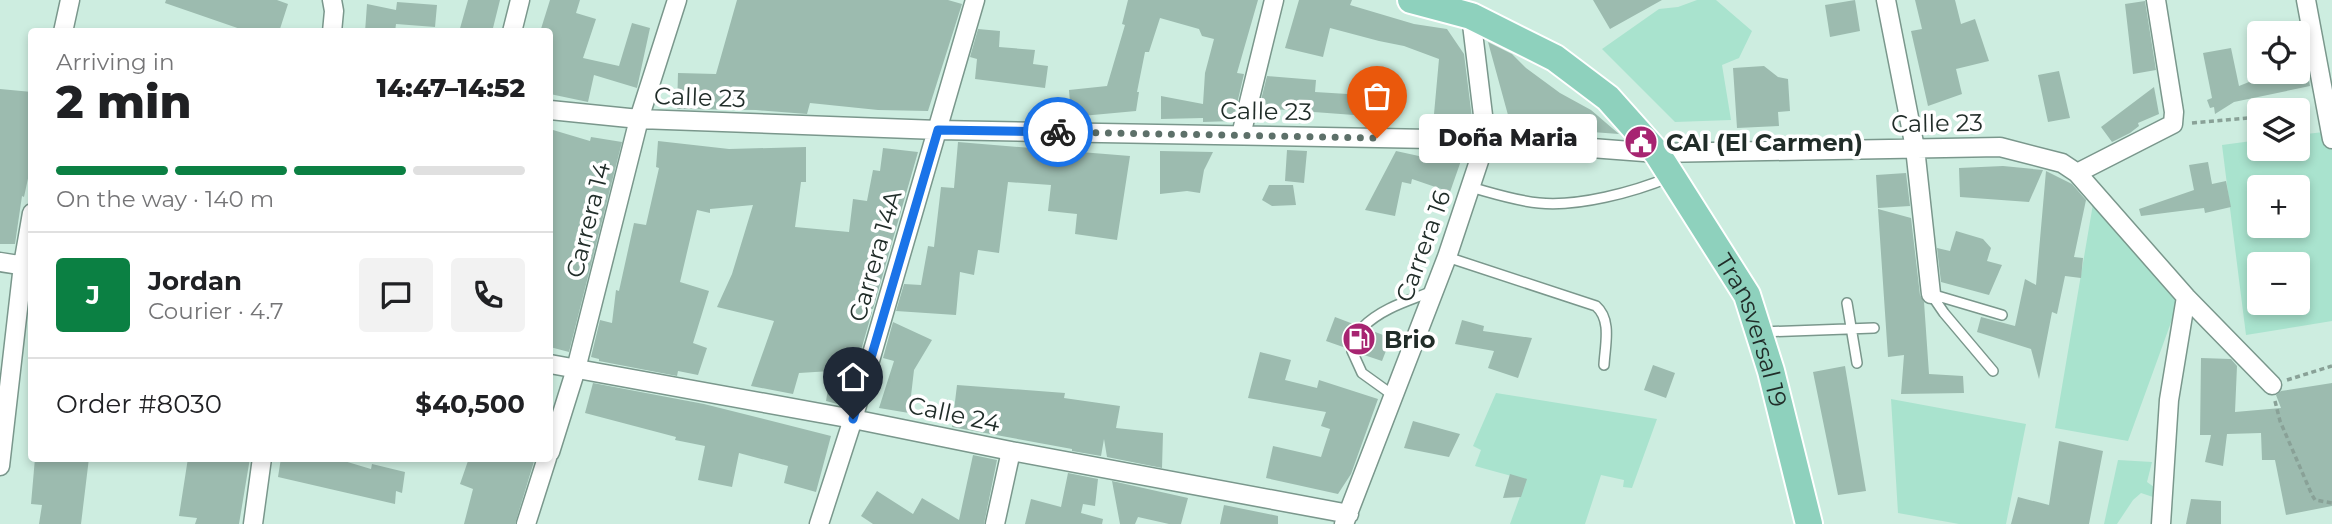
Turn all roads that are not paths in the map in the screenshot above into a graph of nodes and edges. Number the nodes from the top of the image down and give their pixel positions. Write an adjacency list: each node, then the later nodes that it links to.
1 (70, 0): 12 (street)
2 (332, 0): 13 (street)
3 (520, 0): 14 (street)
4 (677, 0): 17 (street, Carrera 14)
5 (975, 0): 18 (street, Carrera 14A)
6 (1274, 0): 19 (street)
7 (1411, 0): 11 (main road, Transversal 19)
8 (1885, 0): 22 (street)
9 (2156, 0): 24 (street)
10 (2306, 0): 15 (street)
11 (1471, 16): 21 (street, Carrera 16); 23 (main road, Transversal 19)
12 (64, 28)
13 (332, 28)
14 (513, 28)
15 (2328, 102): 20 (street)
16 (553, 110): 17 (street, Calle 23)
17 (639, 119): 18 (street, Calle 23); 43 (street, Carrera 14)
18 (938, 130): 19 (street, Calle 23); 47 (street, Carrera 14A)
19 (1241, 135): 21 (street, Calle 23)
20 (2332, 139)
21 (1486, 141): 23 (street, Calle 23); 26 (street, Carrera 16)
22 (1915, 148): 23 (street, Calle 23); 24 (street, Calle 23); 31 (street)
23 (1657, 153): 25 (main road, Transversal 19)
24 (2077, 173): 32 (street)
25 (1672, 177): 26 (lane); 38 (main road, Transversal 19)
26 (1470, 187): 27 (street, Carrera 16)
27 (1447, 257): 30 (street, Carrera 16); 42 (lane)
28 (0, 262): 29 (street)
29 (27, 266): 52 (street)
30 (1434, 290): 35 (lane); 46 (street, Carrera 16)
31 (1931, 294): 34 (lane); 44 (lane)
32 (2186, 297): 45 (street); 59 (street)
33 (1847, 303): 37 (lane)
34 (2002, 314)
35 (1363, 327)
36 (1874, 328): 37 (lane)
37 (1852, 329): 38 (lane); 40 (lane)
38 (1760, 332): 58 (main road, Transversal 19)
39 (1352, 351): 46 (lane)
40 (1857, 363)
41 (553, 365): 43 (street, Calle 24)
42 (1604, 365)
43 (576, 369): 47 (street, Calle 24); 48 (street, Carrera 14)
44 (1993, 371)
45 (2272, 385)
46 (1394, 397): 53 (street, Carrera 16)
47 (853, 419): 49 (street, Calle 24); 56 (street, Carrera 14A)
48 (553, 442)
49 (1011, 451): 53 (street, Calle 24); 57 (street)
50 (261, 462): 54 (street)
51 (546, 462): 55 (street)
52 (0, 466)
53 (1347, 519)
54 (253, 524)
55 (526, 524)
56 (819, 524)
57 (995, 524)
58 (1809, 524)
59 (2161, 524)

